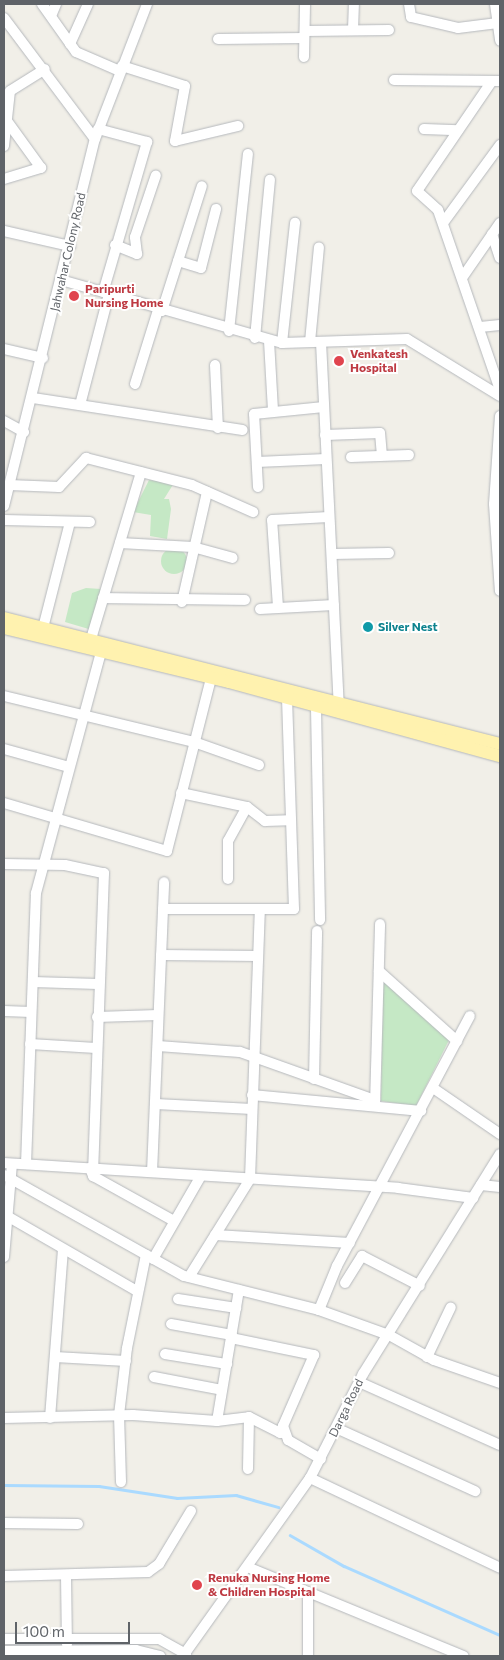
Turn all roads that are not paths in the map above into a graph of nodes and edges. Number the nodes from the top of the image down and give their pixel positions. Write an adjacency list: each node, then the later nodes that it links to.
1 (42, 4): 9 (street)
2 (56, 4): 9 (street)
3 (88, 4): 17 (street)
4 (147, 4): 20 (street, Jahwahar Colony Road)
5 (305, 4): 14 (street)
6 (354, 4): 12 (street)
7 (409, 4): 11 (street)
8 (495, 4): 11 (street)
9 (51, 16): 17 (street)
10 (4, 18): 19 (street)
11 (498, 23): 15 (street)
12 (353, 30): 13 (street); 14 (street)
13 (389, 30)
14 (304, 34): 16 (street); 18 (street)
15 (500, 36)
16 (218, 39)
17 (70, 44): 20 (street)
18 (304, 57)
19 (45, 68): 23 (street); 29 (street)
20 (121, 69): 25 (street); 26 (street, Jahwahar Colony Road)
21 (394, 80): 22 (street)
22 (496, 81): 28 (street)
23 (7, 88): 24 (street)
24 (6, 121): 31 (street); 34 (street)
25 (238, 126)
26 (98, 129): 29 (street, Jahwahar Colony Road); 43 (street)
27 (424, 129): 28 (street)
28 (458, 130): 39 (street)
29 (94, 139): 44 (street, Jahwahar Colony Road)
30 (500, 145): 39 (street)
31 (4, 146)
32 (248, 154): 54 (street)
33 (156, 175): 43 (street)
34 (4, 178)
35 (270, 180): 55 (street)
36 (202, 186): 47 (street)
37 (216, 209): 47 (street)
38 (295, 223): 58 (street)
39 (442, 223): 48 (street)
40 (500, 223): 42 (street)
41 (4, 231): 44 (street)
42 (492, 234): 46 (street); 48 (street)
43 (115, 245): 50 (street)
44 (70, 246): 49 (street, Jahwahar Colony Road)
45 (319, 246): 57 (street)
46 (500, 258)
47 (178, 261): 51 (street)
48 (462, 278): 53 (street)
49 (61, 280): 50 (street); 60 (street, Jahwahar Colony Road)
50 (106, 293): 51 (street); 66 (street)
51 (160, 311): 54 (street); 62 (street)
52 (500, 325): 53 (street)
53 (480, 327): 63 (street)
54 (230, 331): 55 (street)
55 (255, 338): 56 (street)
56 (270, 341): 58 (street); 68 (street)
57 (316, 342): 58 (street); 64 (street); 67 (street)
58 (282, 344)
59 (4, 350): 60 (street)
60 (44, 358): 65 (street, Jahwahar Colony Road)
61 (215, 364): 71 (street)
62 (134, 384)
63 (500, 390)
64 (500, 396)
65 (33, 398): 66 (street); 73 (street, Jahwahar Colony Road)
66 (80, 405): 71 (street)
67 (324, 407): 68 (street); 74 (street)
68 (273, 410): 79 (street)
69 (500, 416): 95 (street)
70 (4, 421): 73 (street)
71 (218, 428): 72 (street)
72 (243, 430)
73 (24, 432): 81 (street, Jahwahar Colony Road)
74 (325, 435): 75 (street); 78 (street)
75 (382, 455): 76 (street); 77 (street)
76 (408, 455)
77 (350, 457)
78 (326, 459): 79 (street); 86 (street)
79 (257, 462): 82 (street)
80 (141, 472): 81 (street); 83 (street); 90 (street)
81 (10, 485): 84 (street, Jahwahar Colony Road)
82 (258, 487)
83 (207, 492): 85 (street); 91 (street)
84 (4, 506)
85 (253, 512)
86 (329, 517): 93 (street); 101 (street)
87 (4, 520): 88 (street)
88 (70, 522): 89 (street); 104 (street)
89 (90, 522)
90 (120, 543): 91 (street); 96 (street)
91 (193, 547): 94 (street); 98 (street)
92 (389, 553): 93 (street)
93 (332, 554): 99 (street)
94 (233, 558)
95 (500, 591)
96 (104, 598): 98 (street); 105 (street)
97 (245, 600): 98 (street)
98 (182, 602)
99 (334, 605): 101 (street); 111 (street)
100 (260, 608): 101 (street)
101 (278, 608)
102 (4, 618): 104 (main road)
103 (4, 628): 106 (main road)
104 (43, 628): 105 (main road)
105 (91, 639): 111 (main road)
106 (101, 652): 107 (main road); 112 (street)
107 (211, 679): 109 (main road); 113 (street)
108 (4, 696): 112 (street)
109 (287, 699): 110 (main road); 123 (street)
110 (316, 708): 111 (main road); 130 (street)
111 (339, 708): 114 (main road); 116 (main road)
112 (83, 717): 113 (street); 118 (street)
113 (194, 742): 117 (street); 119 (street)
114 (500, 744)
115 (4, 749): 118 (street)
116 (500, 756)
117 (259, 765)
118 (69, 767): 122 (street)
119 (181, 793): 121 (street); 122 (street)
120 (4, 803): 122 (street)
121 (247, 807): 123 (street); 126 (street)
122 (54, 820): 125 (street)
123 (289, 820): 129 (street)
124 (4, 864): 125 (street)
125 (40, 867): 136 (street); 137 (street)
126 (228, 879)
127 (164, 882): 128 (street)
128 (163, 909): 129 (street); 133 (street)
129 (260, 910): 134 (street)
130 (320, 920)
131 (380, 924): 135 (street)
132 (317, 931): 148 (street)
133 (161, 955): 134 (street); 140 (street)
134 (258, 956): 147 (street)
135 (379, 971): 143 (street); 151 (street)
136 (32, 982): 137 (street); 139 (street)
137 (98, 984): 141 (street)
138 (4, 1011): 139 (street)
139 (31, 1012): 144 (street)
140 (158, 1015): 141 (street); 145 (street)
141 (97, 1016): 146 (street)
142 (470, 1016): 143 (street)
143 (457, 1041): 149 (street)
144 (30, 1044): 146 (street); 158 (street)
145 (158, 1046): 147 (street); 152 (street)
146 (96, 1048): 159 (street)
147 (253, 1058): 148 (street); 150 (street)
148 (314, 1079): 151 (street)
149 (433, 1088): 154 (street); 155 (street)
150 (252, 1095): 151 (street); 153 (street)
151 (375, 1103): 154 (street)
152 (156, 1104): 153 (street); 160 (street)
153 (252, 1109): 163 (street)
154 (421, 1111): 165 (street)
155 (500, 1134)
156 (500, 1154): 164 (street, Darga Road)
157 (8, 1163): 158 (street); 162 (street)
158 (26, 1164): 159 (street)
159 (92, 1168): 160 (street); 169 (street)
160 (152, 1172): 161 (street)
161 (201, 1176): 163 (street); 169 (street)
162 (7, 1177): 168 (street); 174 (street)
163 (250, 1179): 165 (street); 170 (street)
164 (481, 1185): 166 (street); 167 (street, Darga Road)
165 (382, 1187): 167 (street); 171 (street)
166 (500, 1187)
167 (473, 1198): 177 (street, Darga Road)
168 (7, 1216): 172 (street); 173 (street)
169 (174, 1221): 174 (street)
170 (215, 1235): 171 (street); 175 (street)
171 (350, 1243): 183 (street)
172 (64, 1249): 179 (street); 188 (street)
173 (4, 1257)
174 (150, 1257): 175 (street); 179 (street)
175 (189, 1277): 178 (street)
176 (345, 1283): 177 (street)
177 (420, 1286): 185 (street, Darga Road)
178 (239, 1290): 182 (street); 183 (street)
179 (137, 1291): 190 (street)
180 (178, 1299): 182 (street)
181 (451, 1307): 189 (street)
182 (236, 1308): 186 (street)
183 (319, 1310): 185 (street)
184 (171, 1324): 186 (street)
185 (389, 1335): 189 (street); 193 (street, Darga Road)
186 (231, 1336): 191 (street); 201 (street)
187 (165, 1354): 191 (street)
188 (55, 1357): 190 (street); 199 (street)
189 (428, 1357): 194 (street)
190 (126, 1361): 196 (street)
191 (227, 1364): 195 (street)
192 (154, 1378): 195 (street)
193 (359, 1382): 202 (street, Darga Road); 203 (street)
194 (500, 1383)
195 (222, 1390): 200 (street)
196 (119, 1416): 199 (street); 200 (street); 207 (street)
197 (249, 1417): 200 (street); 201 (street); 205 (street)
198 (4, 1418): 199 (street)
199 (50, 1418)
200 (217, 1420)
201 (283, 1426): 204 (street)
202 (336, 1428): 204 (street, Darga Road); 208 (street)
203 (500, 1445)
204 (321, 1459): 206 (street, Darga Road)
205 (248, 1468)
206 (310, 1478): 212 (street, Darga Road); 213 (street)
207 (120, 1482)
208 (475, 1491)
209 (191, 1511): 215 (street)
210 (4, 1523): 211 (street)
211 (78, 1524)
212 (250, 1568): 216 (street); 223 (street, Darga Road)
213 (500, 1568)
214 (4, 1576): 215 (street)
215 (66, 1576): 219 (street)
216 (308, 1592): 225 (street); 226 (street)
217 (4, 1639): 218 (street)
218 (24, 1639): 219 (street); 222 (street)
219 (67, 1639): 220 (street); 223 (street)
220 (68, 1650): 222 (street); 224 (street)
221 (4, 1651): 222 (street)
222 (20, 1653)
223 (184, 1655)
224 (160, 1656)
225 (308, 1656)
226 (464, 1656)

